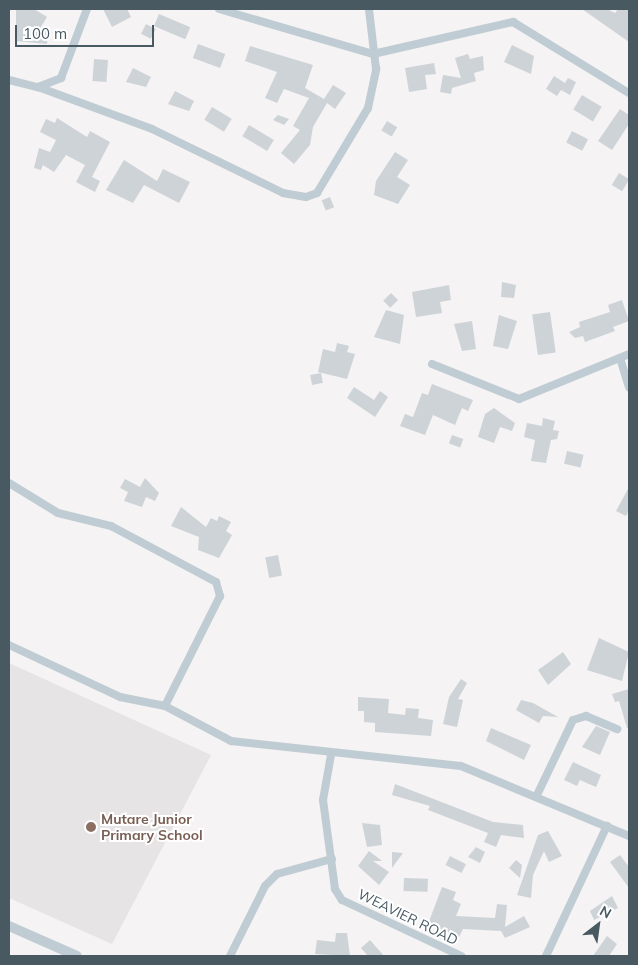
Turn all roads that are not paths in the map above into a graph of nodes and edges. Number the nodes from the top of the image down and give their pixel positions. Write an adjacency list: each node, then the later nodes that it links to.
1 (87, 9): 6 (street)
2 (219, 9): 4 (street)
3 (369, 9): 4 (street)
4 (373, 54): 6 (street); 7 (street)
5 (9, 80): 6 (street)
6 (38, 87)
7 (629, 93)
8 (629, 354): 9 (street)
9 (620, 358): 10 (street); 11 (street)
10 (432, 364)
11 (629, 388)
12 (9, 483): 14 (street)
13 (9, 645): 14 (street)
14 (165, 706): 16 (street)
15 (617, 729): 17 (street)
16 (331, 755): 17 (street); 20 (street, WEAVIER ROAD)
17 (536, 795): 18 (street)
18 (607, 826): 19 (street); 25 (street)
19 (629, 836)
20 (332, 860): 23 (street); 24 (street, WEAVIER ROAD)
21 (9, 926): 22 (street)
22 (76, 956)
23 (230, 956)
24 (461, 956)
25 (546, 956)

